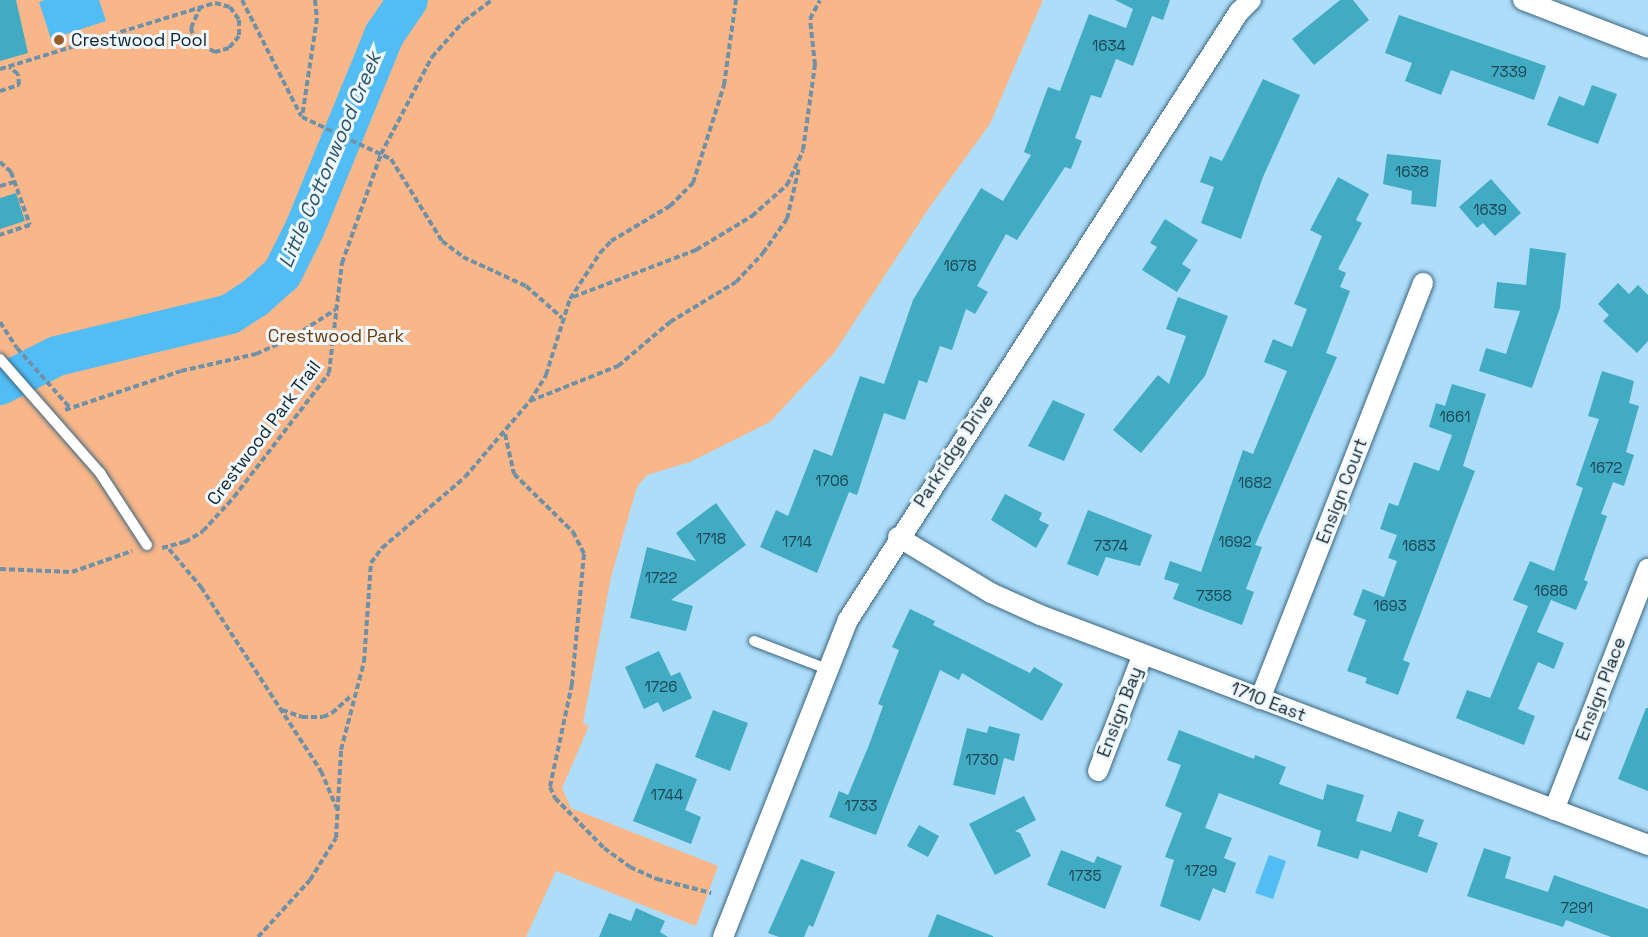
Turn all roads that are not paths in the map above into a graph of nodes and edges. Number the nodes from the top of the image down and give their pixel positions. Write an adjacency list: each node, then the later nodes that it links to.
1 (1251, 0): 6 (street, Parkridge Drive)
2 (1523, 0): 3 (street)
3 (1648, 48)
4 (1423, 283): 12 (street, Ensign Court)
5 (0, 359): 7 (lane)
6 (898, 537): 10 (street, 1710 East); 11 (street, Parkridge Drive)
7 (147, 545)
8 (1648, 569): 14 (street, Ensign Place)
9 (754, 641): 11 (lane)
10 (1143, 654): 12 (street, 1710 East); 13 (street, Ensign Bay)
11 (827, 669): 16 (street, Parkridge Drive)
12 (1260, 699): 14 (street, 1710 East)
13 (1098, 771)
14 (1554, 810): 15 (street, 1710 East)
15 (1648, 845)
16 (723, 937)

